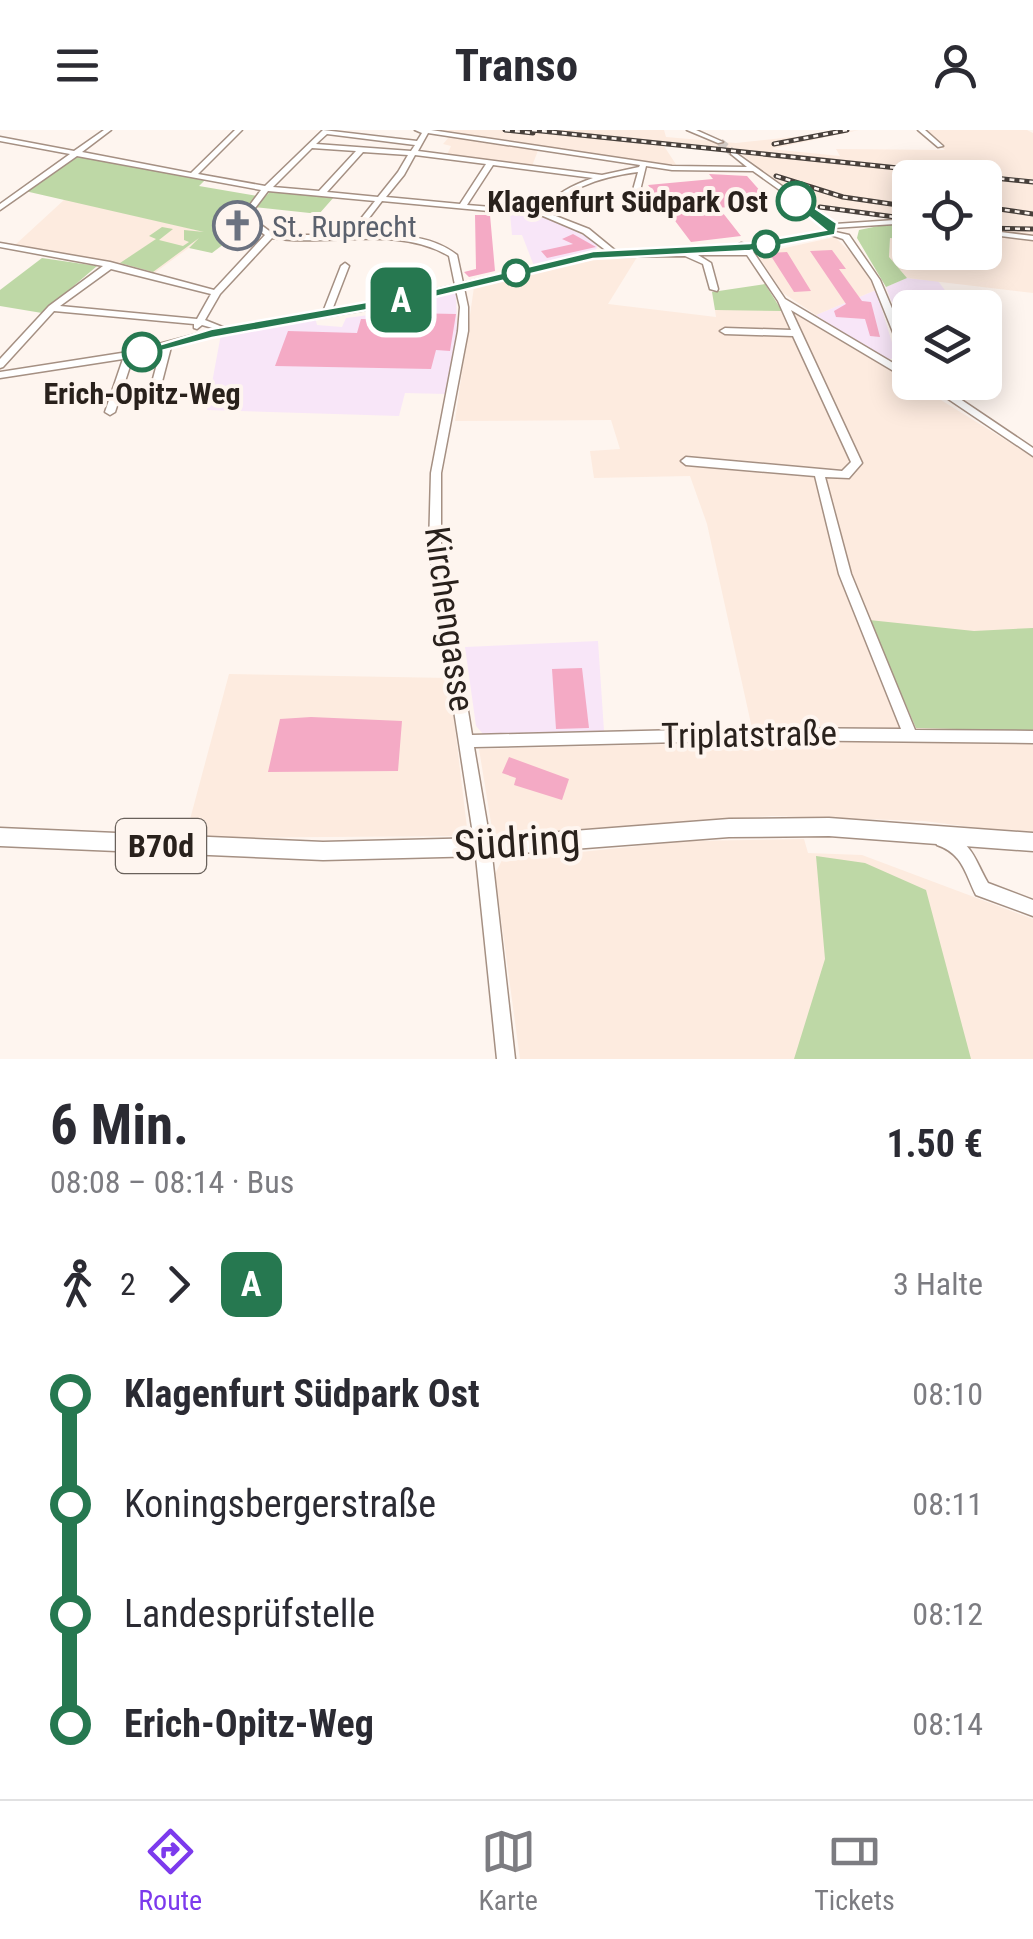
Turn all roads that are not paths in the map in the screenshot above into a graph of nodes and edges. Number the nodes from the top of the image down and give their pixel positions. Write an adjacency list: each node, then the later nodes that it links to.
1 (108, 130): 14 (street)
2 (239, 130): 21 (street)
3 (422, 130): 9 (street); 11 (street)
4 (921, 130): 12 (street)
5 (326, 131): 9 (street); 10 (street)
6 (695, 131): 8 (street)
7 (0, 139): 14 (street)
8 (720, 142)
9 (418, 143): 15 (street)
10 (311, 146): 13 (street); 23 (street)
11 (543, 146): 18 (street); 19 (street)
12 (940, 146)
13 (361, 150): 15 (street); 25 (street)
14 (77, 151): 21 (street); 26 (street)
15 (413, 153): 17 (street); 28 (street)
16 (733, 153): 20 (street)
17 (491, 162): 19 (street); 29 (street)
18 (643, 166): 20 (street); 22 (street); 27 (street)
19 (536, 168): 22 (street)
20 (753, 169): 33 (street)
21 (188, 175): 23 (street)
22 (600, 178): 31 (street)
23 (266, 188): 25 (street); 36 (street)
24 (0, 194): 26 (street)
25 (321, 194): 28 (street)
26 (13, 196): 30 (street)
27 (635, 197)
28 (380, 199): 29 (street); 37 (street)
29 (462, 206): 31 (street)
30 (0, 208)
31 (544, 214): 42 (street)
32 (892, 220): 34 (street)
33 (832, 229): 34 (street); 40 (street)
34 (848, 232): 51 (street)
35 (1002, 234): 38 (street)
36 (270, 235): 37 (street); 47 (street)
37 (351, 236): 45 (street)
38 (1033, 238)
39 (0, 245): 43 (street)
40 (742, 250): 41 (street); 48 (street)
41 (686, 251): 42 (street); 46 (street)
42 (614, 253): 45 (street)
43 (110, 265): 47 (street); 49 (street)
44 (345, 266): 50 (street)
45 (461, 287): 50 (street); 71 (street, Kirchengasse)
46 (714, 290)
47 (216, 294): 52 (street)
48 (782, 301): 55 (street); 60 (street)
49 (52, 308): 52 (street); 59 (street)
50 (326, 314): 53 (street)
51 (892, 319)
52 (200, 322): 53 (street); 56 (street)
53 (239, 328): 56 (street)
54 (724, 331): 55 (street)
55 (798, 333): 68 (street)
56 (194, 338): 57 (street)
57 (166, 347): 58 (street); 64 (street)
58 (130, 355): 61 (street); 65 (street)
59 (0, 365)
60 (892, 367)
61 (5, 375): 62 (street)
62 (0, 384)
63 (954, 400): 66 (street)
64 (152, 401)
65 (110, 412)
66 (1033, 453)
67 (686, 461): 68 (street)
68 (820, 476): 69 (street)
69 (910, 734): 70 (street, Triplatstraße); 71 (street, Triplatstraße)
70 (1033, 737)
71 (466, 741): 76 (street, Kirchengasse)
72 (903, 830): 74 (main road, Südring / B70d); 76 (main road, Südring / B70d); 77 (street)
73 (0, 837): 76 (main road, Südring / B70d)
74 (1004, 839): 75 (main road, Südring / B70d); 77 (street)
75 (1033, 842)
76 (482, 846): 79 (street, Kirchengasse)
77 (968, 856): 78 (street)
78 (1033, 908)
79 (506, 1059)

